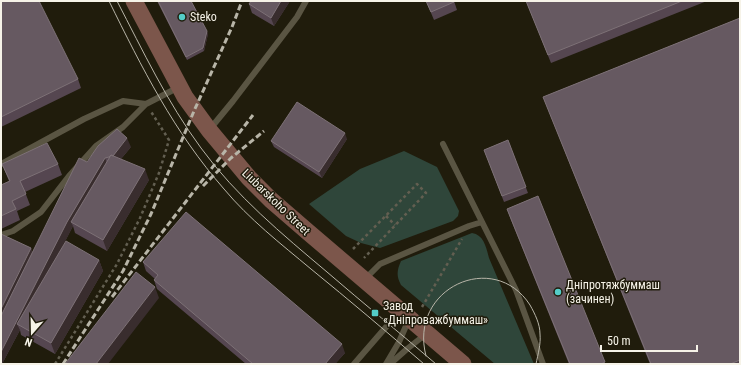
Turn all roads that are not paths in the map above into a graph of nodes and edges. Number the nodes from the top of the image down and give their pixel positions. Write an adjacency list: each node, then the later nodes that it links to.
1 (134, 1): 3 (main road, Liubarskoho Street)
2 (306, 1): 5 (lane)
3 (179, 87): 4 (lane); 5 (main road, Liubarskoho Street)
4 (146, 104): 7 (lane); 9 (lane)
5 (209, 130): 10 (main road, Liubarskoho Street)
6 (443, 144): 8 (lane)
7 (1, 164)
8 (482, 222): 10 (lane); 17 (lane)
9 (1, 235)
10 (364, 281): 11 (main road, Liubarskoho Street)
11 (404, 315): 12 (main road, Liubarskoho Street); 13 (lane); 14 (lane)
12 (427, 334): 15 (lane); 16 (main road, Liubarskoho Street)
13 (354, 364)
14 (386, 364)
15 (390, 364)
16 (462, 364)
17 (543, 364)

